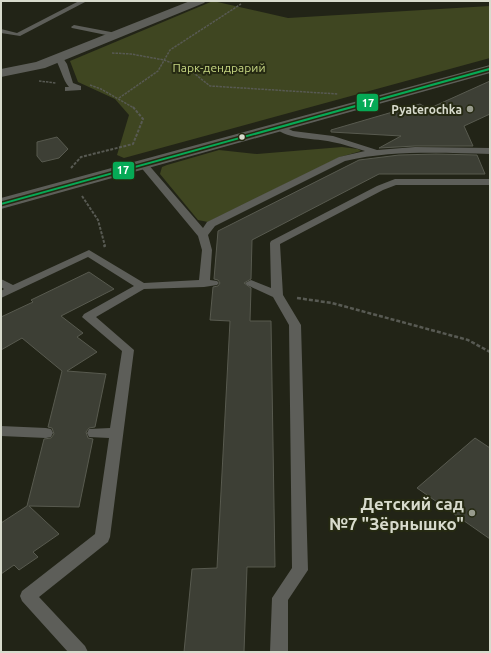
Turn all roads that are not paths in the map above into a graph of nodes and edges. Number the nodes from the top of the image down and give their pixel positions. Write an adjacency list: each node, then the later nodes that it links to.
1 (84, 1): 3 (lane)
2 (200, 1): 7 (street)
3 (45, 21): 4 (lane); 6 (lane)
4 (55, 24)
5 (74, 28): 7 (lane)
6 (1, 31)
7 (116, 35): 8 (street)
8 (58, 57): 10 (street); 11 (lane)
9 (490, 69): 12 (street)
10 (1, 73)
11 (69, 86)
12 (280, 128): 14 (lane); 15 (street)
13 (490, 151): 14 (lane)
14 (377, 152): 18 (lane)
15 (144, 165): 17 (street); 18 (lane)
16 (490, 182): 23 (lane)
17 (1, 204)
18 (203, 234): 21 (lane)
19 (1, 282): 22 (lane)
20 (251, 283): 23 (lane)
21 (142, 286): 22 (lane); 27 (lane)
22 (6, 292)
23 (277, 295): 29 (lane)
24 (1, 431): 25 (lane)
25 (46, 433)
26 (94, 433): 27 (lane)
27 (117, 433): 28 (lane)
28 (79, 652)
29 (279, 652)

